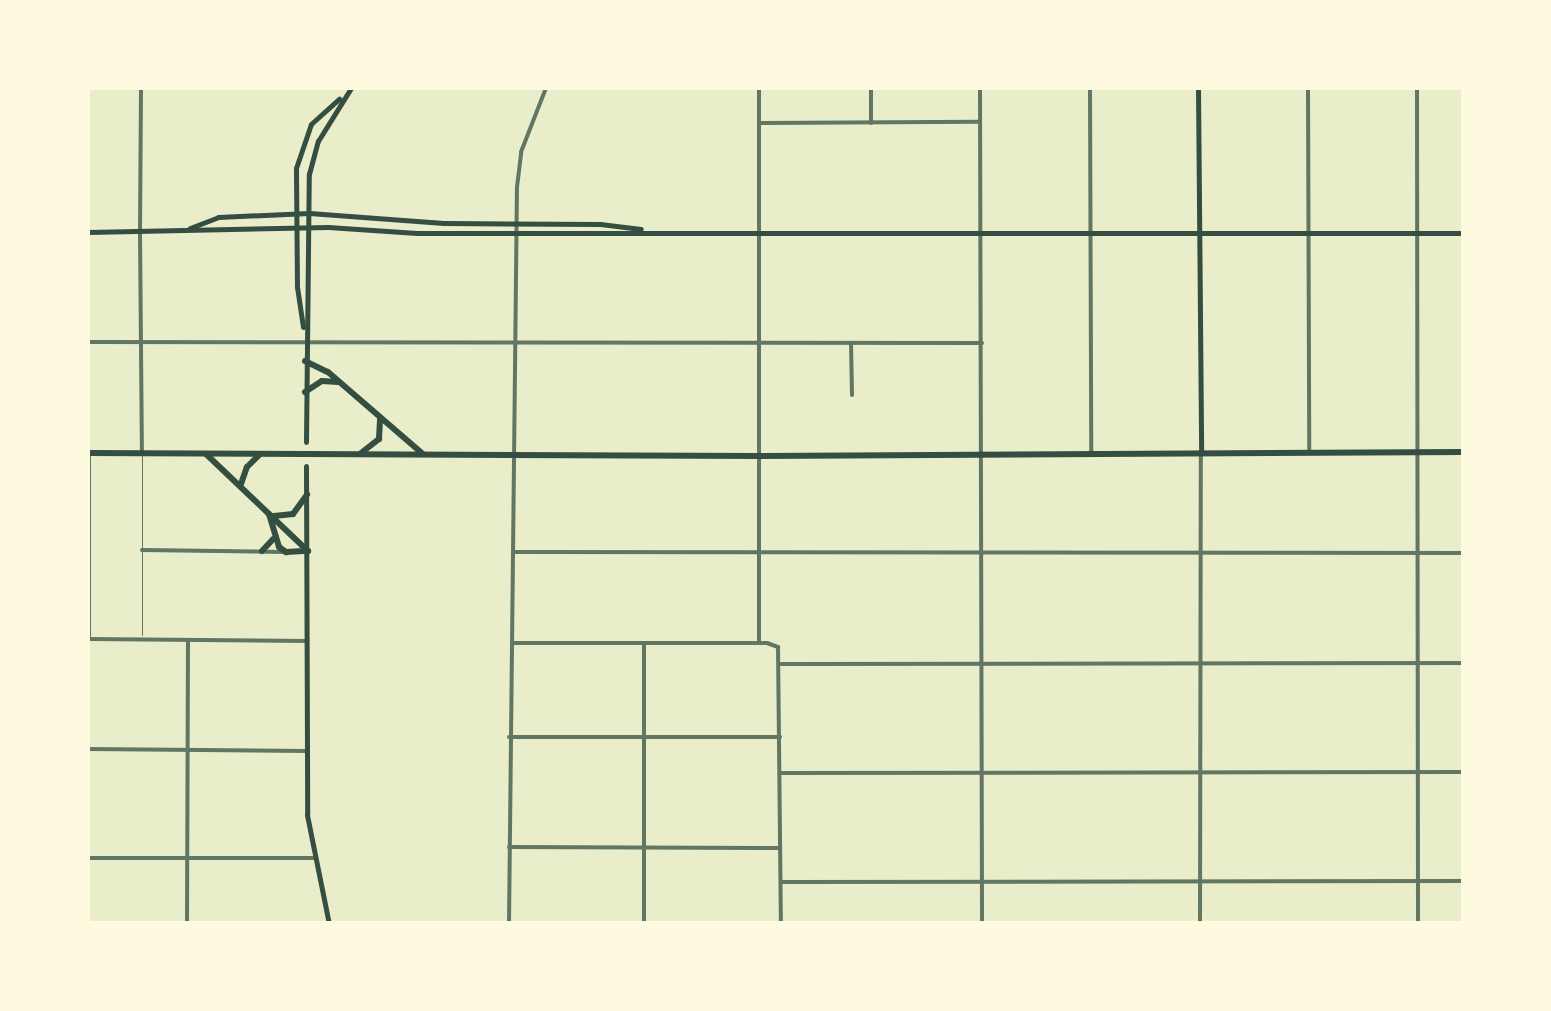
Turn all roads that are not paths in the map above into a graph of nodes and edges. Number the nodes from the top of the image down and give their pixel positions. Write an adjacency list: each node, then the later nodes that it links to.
1 (141, 88): 24 (street)
2 (350, 88): 11 (main road)
3 (546, 88): 19 (street)
4 (759, 88): 14 (street)
5 (871, 88): 12 (street)
6 (980, 88): 13 (street)
7 (1090, 88): 21 (street)
8 (1198, 88): 29 (main road)
9 (1308, 88): 27 (street)
10 (1416, 88): 28 (street)
11 (342, 98): 15 (main road); 16 (main road)
12 (872, 122): 13 (street); 14 (street)
13 (980, 122): 22 (street)
14 (759, 124): 25 (street)
15 (309, 212): 16 (main road); 18 (main road); 19 (main road)
16 (296, 213): 17 (main road); 20 (main road)
17 (296, 226): 18 (main road); 20 (main road); 32 (main road)
18 (309, 226): 19 (main road); 32 (main road)
19 (517, 227): 25 (main road); 34 (street)
20 (187, 229): 24 (main road)
21 (1090, 230): 22 (main road); 29 (main road); 52 (street)
22 (982, 231): 25 (main road); 33 (street)
23 (88, 232): 24 (main road)
24 (140, 232): 31 (street)
25 (759, 232): 36 (street)
26 (1464, 232): 28 (main road)
27 (1308, 233): 28 (main road); 29 (main road); 47 (street)
28 (1417, 233): 43 (street)
29 (1199, 234): 53 (main road)
30 (88, 342): 31 (street)
31 (140, 342): 32 (street); 46 (street)
32 (305, 342): 34 (street); 37 (main road)
33 (982, 342): 35 (street); 55 (street)
34 (514, 343): 36 (street); 54 (street)
35 (852, 343): 36 (street); 40 (street)
36 (759, 344): 56 (street)
37 (305, 361): 38 (highway); 39 (main road)
38 (344, 384): 39 (highway); 41 (highway)
39 (305, 392): 42 (main road)
40 (852, 395)
41 (377, 414): 50 (highway); 51 (highway)
42 (306, 442)
43 (1418, 452): 44 (highway); 47 (highway); 71 (street)
44 (1464, 452)
45 (88, 453): 46 (highway); 72 (street)
46 (142, 453): 48 (highway); 62 (lane)
47 (1309, 453): 53 (highway)
48 (205, 454): 49 (highway); 58 (highway)
49 (260, 454): 50 (highway); 58 (highway)
50 (359, 454): 51 (highway)
51 (424, 454): 54 (highway)
52 (1090, 454): 53 (highway); 55 (highway)
53 (1201, 454): 70 (street)
54 (514, 455): 56 (highway); 66 (street)
55 (982, 455): 56 (highway); 69 (street)
56 (759, 456): 68 (street)
57 (306, 466): 59 (main road)
58 (240, 484): 60 (highway)
59 (307, 495): 60 (highway); 64 (main road)
60 (269, 513): 61 (highway); 64 (highway)
61 (274, 538): 63 (highway); 65 (highway)
62 (142, 550): 63 (street); 73 (lane)
63 (262, 551): 65 (street)
64 (308, 551): 65 (highway); 75 (main road)
65 (286, 552)
66 (514, 552): 68 (street); 76 (street)
67 (1464, 553): 71 (street)
68 (759, 554): 69 (street); 78 (street)
69 (982, 554): 70 (street); 82 (street)
70 (1200, 554): 71 (street); 79 (street)
71 (1418, 554): 80 (street)
72 (88, 639): 73 (street)
73 (142, 640): 74 (street)
74 (188, 640): 75 (street); 88 (street)
75 (308, 641): 89 (main road)
76 (512, 643): 77 (street); 84 (street)
77 (644, 643): 78 (street); 85 (street)
78 (759, 643): 83 (street)
79 (1200, 662): 80 (street); 82 (street); 91 (street)
80 (1418, 662): 81 (street); 92 (street)
81 (1464, 662)
82 (982, 663): 83 (street); 90 (street)
83 (780, 664): 86 (street)
84 (509, 737): 85 (street); 95 (street)
85 (644, 737): 86 (street); 96 (street)
86 (781, 737): 94 (street)
87 (88, 750): 88 (street)
88 (188, 750): 89 (street); 100 (street)
89 (306, 751): 99 (main road)
90 (982, 772): 91 (street); 94 (street); 101 (street)
91 (1200, 772): 92 (street); 102 (street)
92 (1418, 772): 93 (street); 103 (street)
93 (1464, 772)
94 (781, 773): 97 (street)
95 (509, 847): 96 (street); 108 (street)
96 (644, 848): 97 (street); 109 (street)
97 (781, 848): 105 (street)
98 (88, 858): 100 (street)
99 (314, 858): 100 (street); 107 (main road)
100 (187, 859): 106 (street)
101 (982, 881): 102 (street); 105 (street); 111 (street)
102 (1200, 881): 103 (street); 112 (street)
103 (1418, 881): 104 (street); 113 (street)
104 (1464, 881)
105 (781, 882): 110 (street)
106 (187, 924)
107 (329, 924)
108 (509, 924)
109 (644, 924)
110 (781, 924)
111 (982, 924)
112 (1200, 924)
113 (1418, 924)

